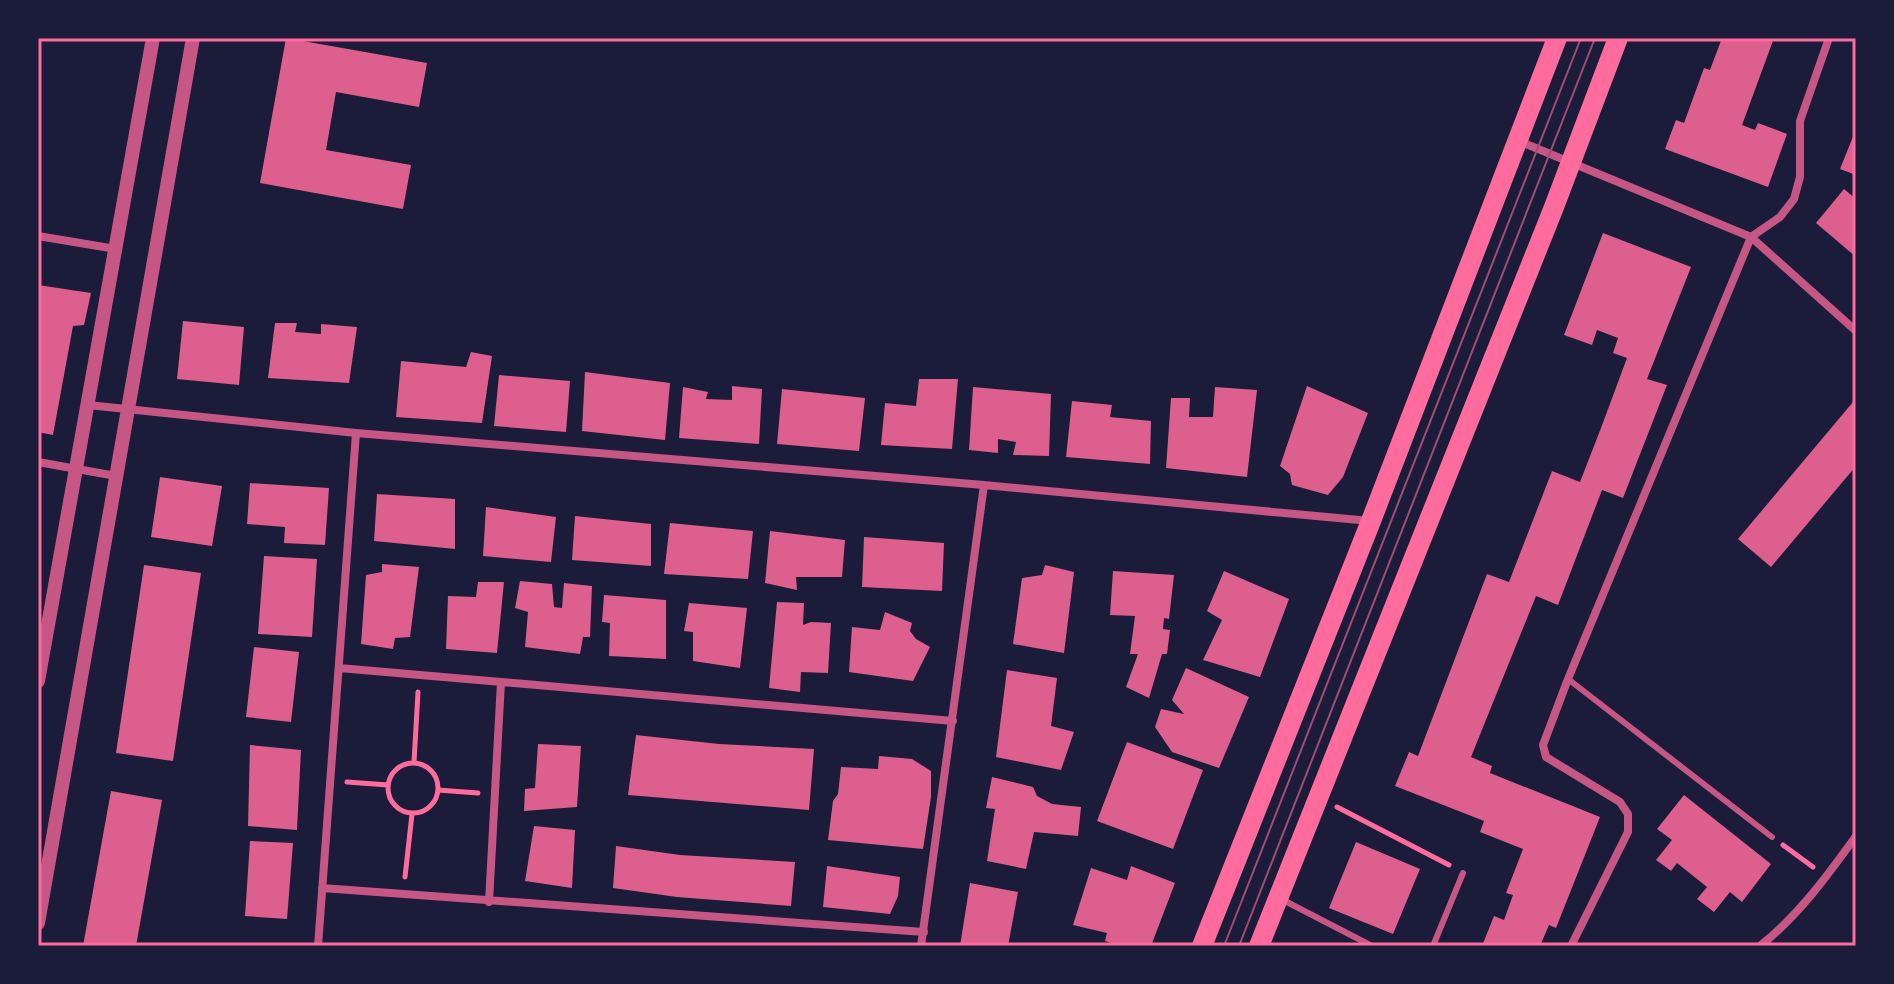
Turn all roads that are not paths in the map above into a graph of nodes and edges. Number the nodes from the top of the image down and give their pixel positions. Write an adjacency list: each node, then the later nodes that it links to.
1 (153, 38): 10 (street)
2 (193, 38): 13 (street)
3 (1557, 38): 6 (main road)
4 (1618, 38): 7 (main road)
5 (1829, 38): 9 (street)
6 (1518, 141): 7 (street); 19 (main road)
7 (1571, 164): 9 (street); 29 (main road)
8 (38, 236): 10 (street)
9 (1751, 237): 11 (street); 21 (street)
10 (116, 249): 12 (street)
11 (1856, 331)
12 (88, 405): 13 (street); 16 (street)
13 (128, 410): 14 (street); 17 (street)
14 (356, 433): 18 (street); 20 (street)
15 (38, 462): 16 (street)
16 (75, 468): 17 (street); 22 (street)
17 (116, 476): 31 (street)
18 (984, 485): 19 (street); 24 (street)
19 (1371, 521): 35 (main road)
20 (339, 668): 23 (street); 28 (street)
21 (1568, 679): 26 (lane); 39 (street)
22 (38, 681)
23 (501, 682): 24 (street); 30 (street)
24 (953, 721): 32 (street)
25 (1856, 836): 40 (street)
26 (1772, 837)
27 (1463, 873): 38 (lane)
28 (322, 888): 30 (street); 33 (street)
29 (1278, 898): 36 (main road); 37 (lane)
30 (489, 902): 32 (street)
31 (38, 923)
32 (924, 932): 34 (street)
33 (318, 946)
34 (921, 946)
35 (1202, 946)
36 (1259, 946)
37 (1372, 946)
38 (1433, 946)
39 (1571, 946)
40 (1760, 946)

